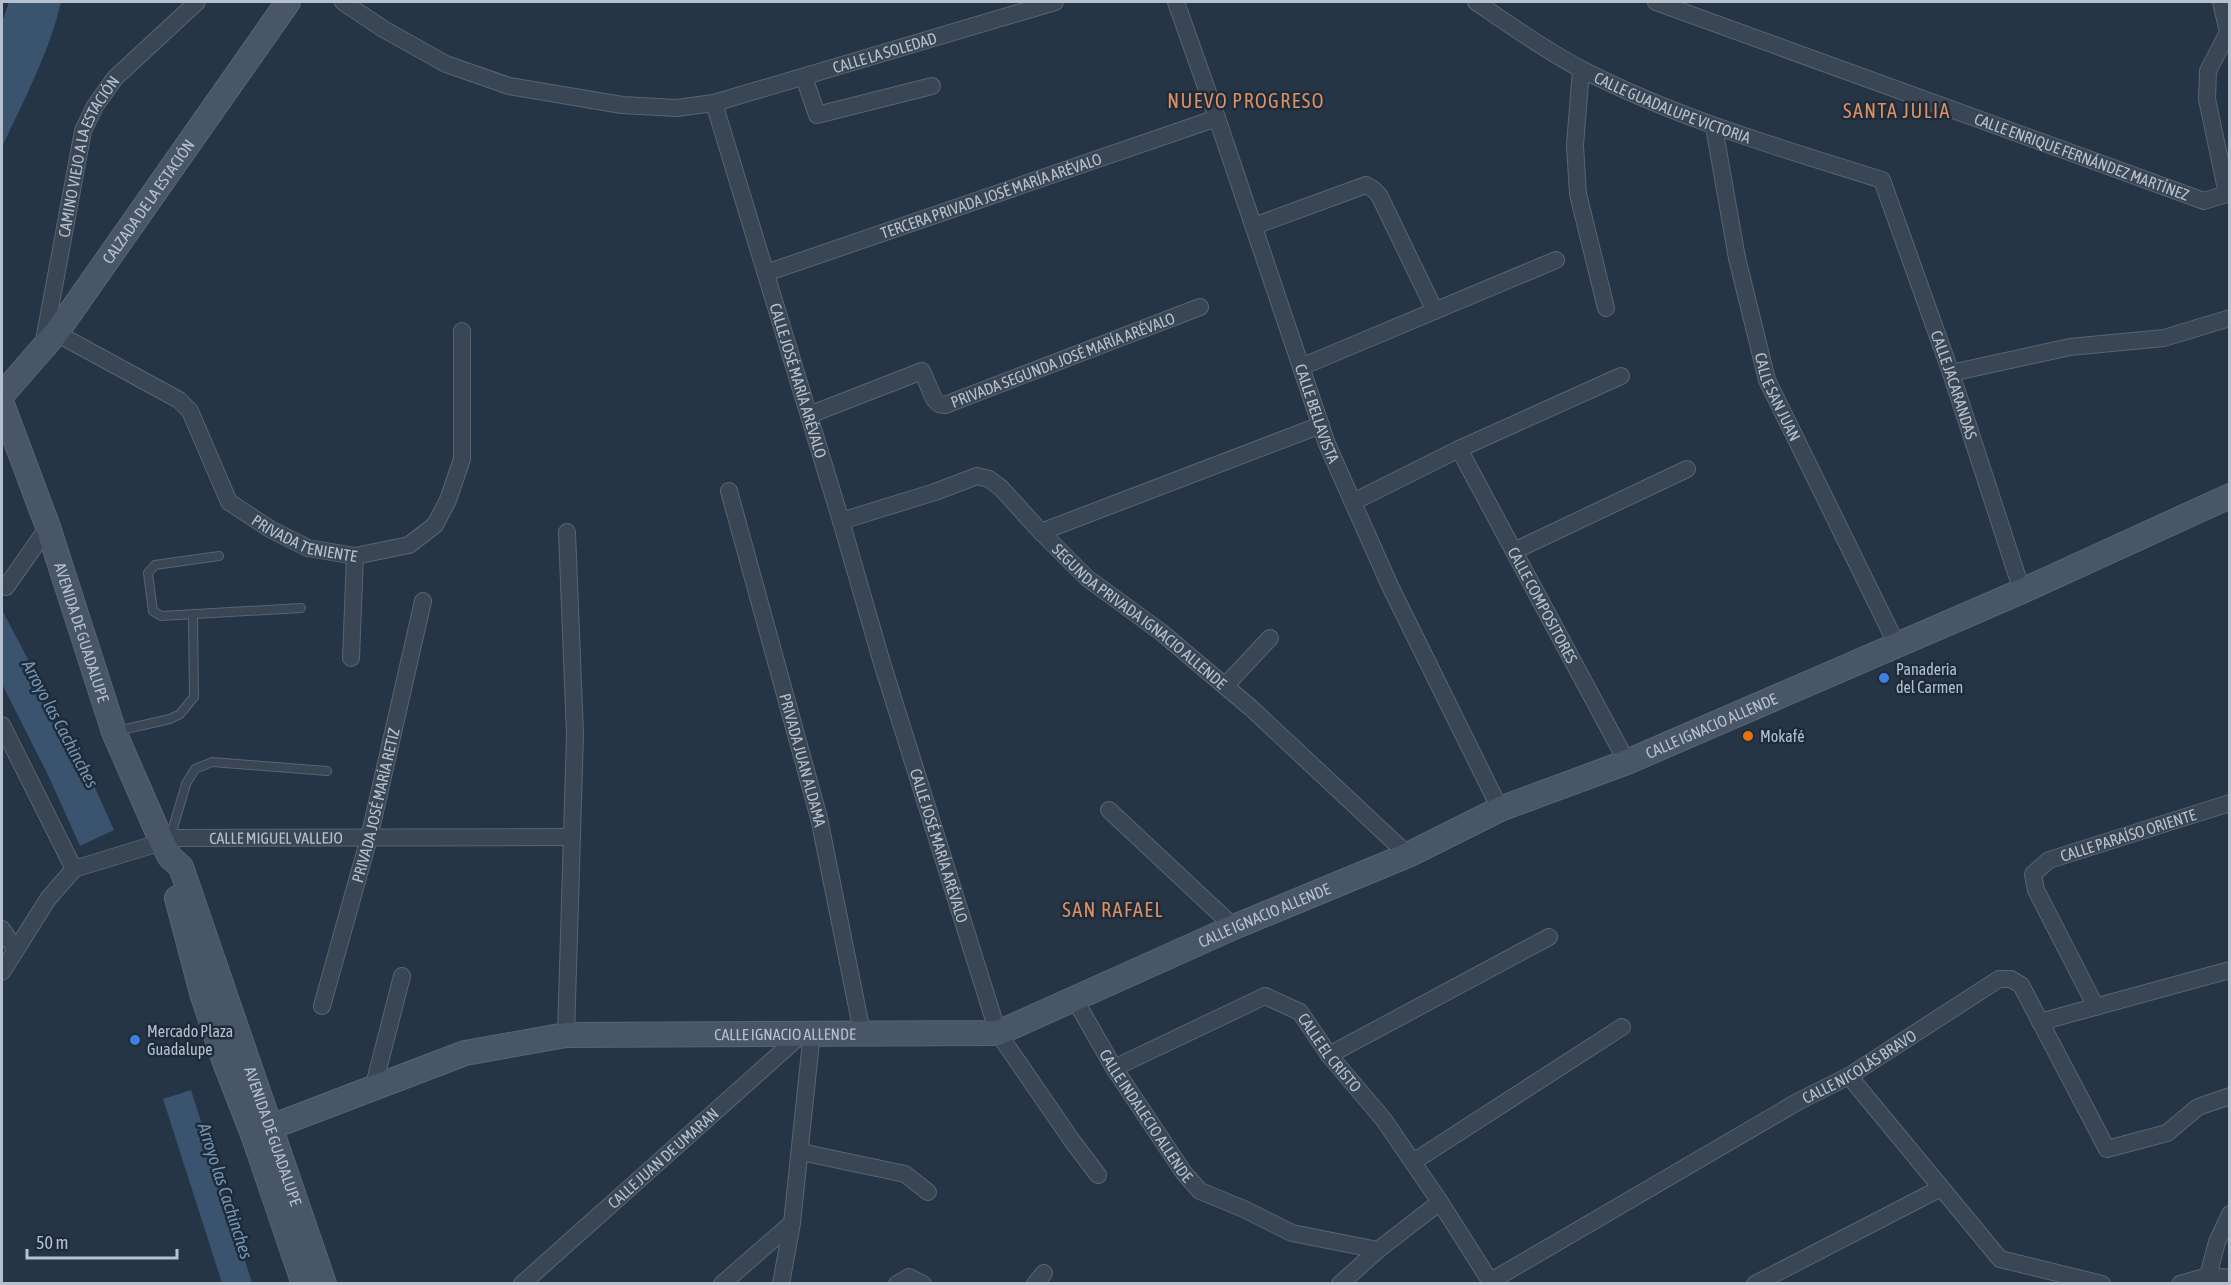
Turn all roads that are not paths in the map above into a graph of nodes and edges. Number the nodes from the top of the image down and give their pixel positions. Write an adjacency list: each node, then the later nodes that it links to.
1 (197, 2): 25 (street, CAMINO VIEJO A LA ESTACIÓN)
2 (288, 2): 25 (street, CALZADA DE LA ESTACIÓN)
3 (343, 2): 12 (street)
4 (1054, 2): 10 (street, CALLE LA SOLEDAD)
5 (1176, 2): 13 (street, CALLE BELLAVISTA)
6 (1476, 2): 9 (street, CALLE GUADALUPE VICTORIA)
7 (1656, 2): 16 (street, CALLE ENRIQUE FERNÁNDEZ MARTÍNEZ)
8 (2221, 2): 16 (street)
9 (1581, 70): 14 (street, CALLE GUADALUPE VICTORIA); 21 (street)
10 (804, 77): 11 (street); 12 (street, CALLE LA SOLEDAD)
11 (932, 86)
12 (714, 103): 19 (street, CALLE JOSÉ MARÍA ARÉVALO)
13 (1217, 118): 17 (street, CALLE BELLAVISTA); 19 (street, TERCERA PRIVADA JOSÉ MARÍA ARÉVALO)
14 (1714, 127): 15 (street, CALLE GUADALUPE VICTORIA); 51 (street, CALLE SAN JUAN)
15 (1882, 180): 27 (street, CALLE JACARANDAS)
16 (2228, 193)
17 (1254, 226): 22 (street); 26 (street, CALLE BELLAVISTA)
18 (1556, 260): 22 (street)
19 (766, 273): 31 (street, CALLE JOSÉ MARÍA ARÉVALO)
20 (1200, 307): 31 (street, PRIVADA SEGUNDA JOSÉ MARÍA ARÉVALO)
21 (1606, 308)
22 (1435, 311): 26 (street)
23 (2229, 318): 27 (street)
24 (462, 331): 44 (street, PRIVADA TENIENTE)
25 (50, 339): 29 (street, CALZADA DE LA ESTACIÓN); 44 (street, PRIVADA TENIENTE)
26 (1301, 367): 32 (street, CALLE BELLAVISTA)
27 (1951, 373): 46 (street, CALLE JACARANDAS)
28 (1622, 376): 33 (street)
29 (2, 395)
30 (2, 404): 39 (street, AVENIDA DE GUADALUPE)
31 (808, 415): 38 (street, CALLE JOSÉ MARÍA ARÉVALO)
32 (1321, 425): 37 (street, CALLE BELLAVISTA); 41 (street)
33 (1460, 449): 37 (street); 42 (street, CALLE COMPOSITORES)
34 (1687, 470): 42 (street)
35 (729, 491): 78 (street, PRIVADA JUAN ALDAMA)
36 (2229, 496): 46 (street, CALLE IGNACIO ALLENDE)
37 (1353, 502): 59 (street, CALLE BELLAVISTA)
38 (841, 521): 41 (street, SEGUNDA PRIVADA IGNACIO ALLENDE); 79 (street, CALLE JOSÉ MARÍA ARÉVALO)
39 (48, 527): 45 (street); 55 (street, AVENIDA DE GUADALUPE)
40 (567, 532): 61 (street)
41 (1041, 532): 53 (street, SEGUNDA PRIVADA IGNACIO ALLENDE)
42 (1514, 551): 56 (street, CALLE COMPOSITORES)
43 (219, 556): 49 (lane)
44 (355, 556): 52 (street)
45 (6, 587)
46 (2022, 591): 51 (street, CALLE IGNACIO ALLENDE)
47 (423, 601): 62 (street, PRIVADA JOSÉ MARÍA RETIZ)
48 (301, 608): 49 (lane)
49 (193, 614): 55 (lane)
50 (1270, 638): 53 (street)
51 (1897, 645): 56 (street, CALLE IGNACIO ALLENDE)
52 (351, 658)
53 (1226, 685): 64 (street, SEGUNDA PRIVADA IGNACIO ALLENDE)
54 (2, 725): 65 (street)
55 (114, 732): 63 (street, AVENIDA DE GUADALUPE)
56 (1627, 762): 59 (street, CALLE IGNACIO ALLENDE)
57 (327, 771): 63 (lane)
58 (2229, 803): 75 (street, CALLE PARAÍSO ORIENTE)
59 (1500, 808): 64 (street, CALLE IGNACIO ALLENDE)
60 (1108, 810): 66 (street)
61 (572, 837): 62 (street, CALLE MIGUEL VALLEJO); 81 (street)
62 (369, 838): 63 (street, CALLE MIGUEL VALLEJO); 74 (street, PRIVADA JOSÉ MARÍA RETIZ)
63 (168, 846): 65 (street, CALLE MIGUEL VALLEJO); 87 (street, AVENIDA DE GUADALUPE)
64 (1408, 855): 66 (street, CALLE IGNACIO ALLENDE)
65 (78, 868): 69 (street)
66 (1234, 927): 73 (street, CALLE IGNACIO ALLENDE)
67 (2, 929): 69 (street)
68 (1549, 937): 82 (street)
69 (15, 950): 71 (street)
70 (2229, 970): 75 (street)
71 (2, 972)
72 (402, 976): 85 (street)
73 (1074, 998): 79 (street, CALLE IGNACIO ALLENDE); 83 (street, CALLE INDALECIO ALLENDE)
74 (322, 1006)
75 (2096, 1006): 76 (street)
76 (2040, 1022): 84 (street, CALLE NICOLÁS BRAVO); 86 (street)
77 (1622, 1027): 89 (street)
78 (862, 1032): 79 (street, CALLE IGNACIO ALLENDE); 80 (street, CALLE IGNACIO ALLENDE)
79 (998, 1032): 90 (street, CALLE JOSÉ MARÍA ARÉVALO)
80 (807, 1033): 81 (street, CALLE IGNACIO ALLENDE); 88 (street); 102 (street, CALLE JUAN DE UMARAN)
81 (567, 1035): 85 (street, CALLE IGNACIO ALLENDE)
82 (1329, 1054): 83 (street, CALLE EL CRISTO); 89 (street, CALLE EL CRISTO)
83 (1114, 1068): 96 (street, CALLE INDALECIO ALLENDE)
84 (1849, 1076): 91 (street); 99 (street, CALLE NICOLÁS BRAVO)
85 (373, 1089): 87 (street, CALLE IGNACIO ALLENDE)
86 (2229, 1096)
87 (262, 1132): 100 (street, AVENIDA DE GUADALUPE); 101 (street, AVENIDA DE GUADALUPE)
88 (801, 1152): 92 (street); 95 (street)
89 (1413, 1162): 93 (street, CALLE EL CRISTO)
90 (1098, 1175)
91 (1941, 1188): 106 (street); 107 (street)
92 (928, 1192)
93 (1440, 1202): 96 (street); 99 (street, CALLE EL CRISTO)
94 (2229, 1214): 97 (street)
95 (792, 1223): 103 (street); 104 (street)
96 (1378, 1250): 105 (street)
97 (2208, 1276): 98 (street); 108 (street)
98 (2229, 1278)
99 (1492, 1282)
100 (304, 1284)
101 (324, 1284)
102 (522, 1284)
103 (722, 1284)
104 (781, 1284)
105 (1340, 1284)
106 (1755, 1284)
107 (2102, 1284)
108 (2180, 1284)

